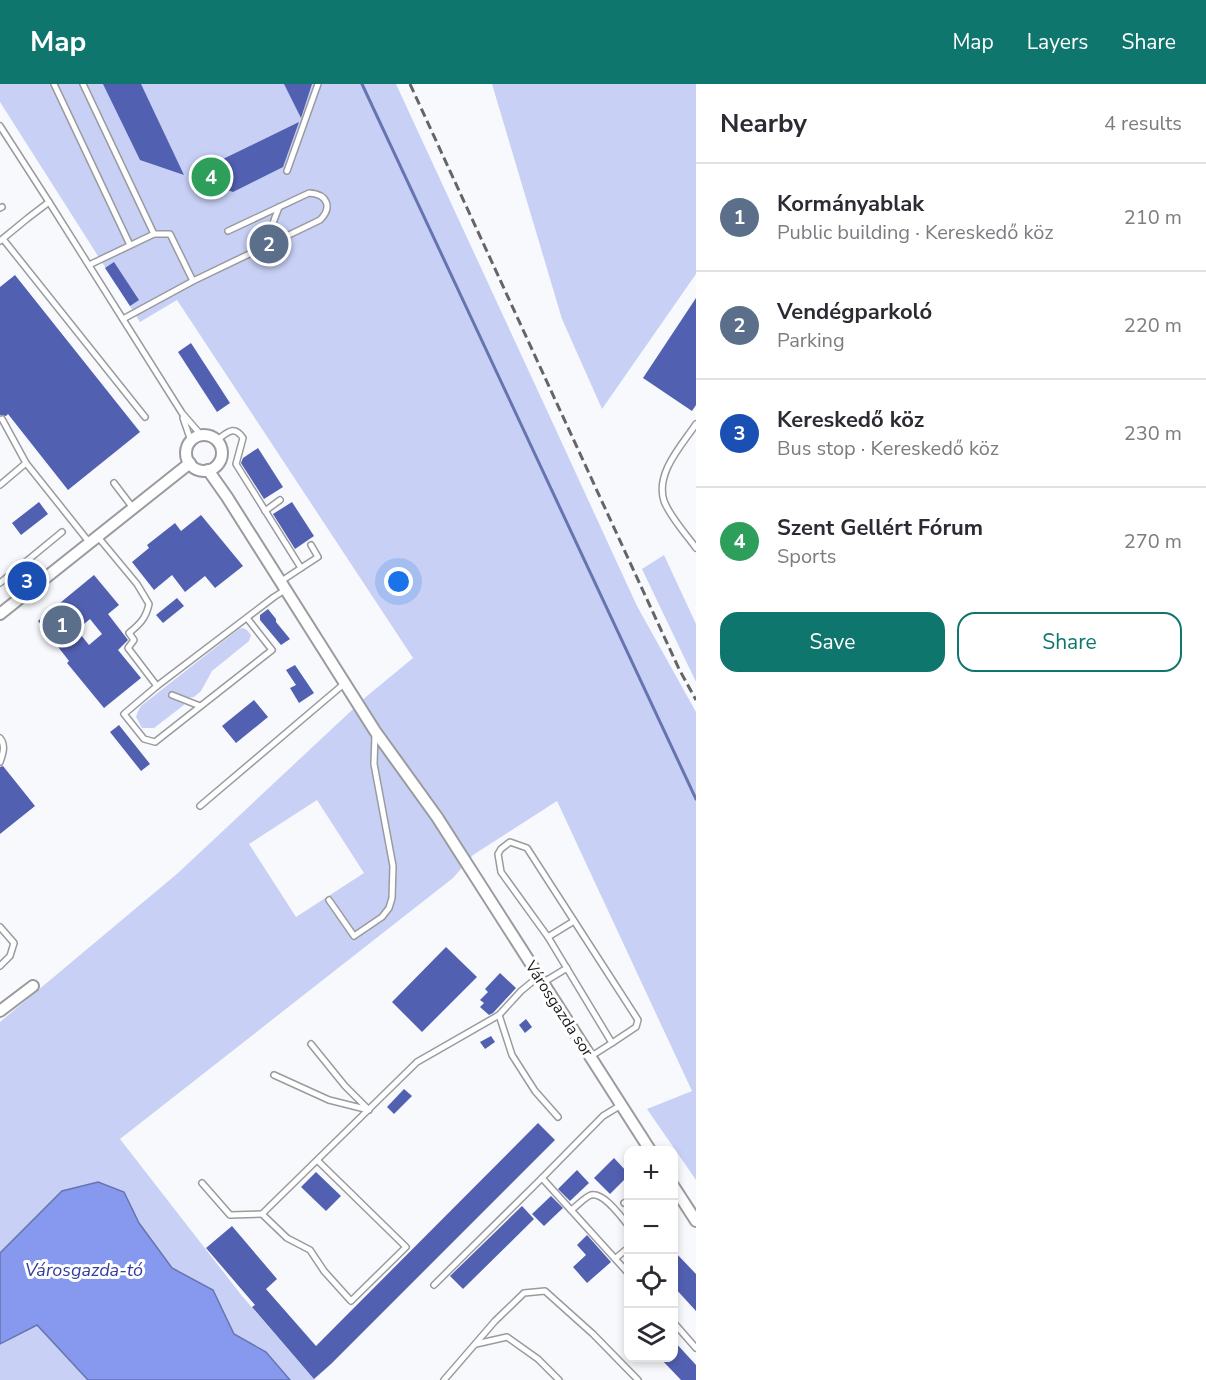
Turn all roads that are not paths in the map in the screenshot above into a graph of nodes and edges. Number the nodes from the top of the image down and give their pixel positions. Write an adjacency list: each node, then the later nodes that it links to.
1 (54, 84): 11 (lane)
2 (83, 84): 9 (lane)
3 (318, 84): 5 (lane)
4 (0, 126): 6 (lane)
5 (287, 171)
6 (49, 202): 10 (lane); 13 (lane)
7 (279, 207): 8 (lane); 12 (lane); 12 (lane)
8 (228, 231)
9 (154, 234): 11 (lane); 14 (lane)
10 (2, 240): 17 (lane)
11 (130, 245): 13 (lane)
12 (264, 247): 14 (lane)
13 (89, 265): 15 (lane)
14 (193, 281): 15 (lane)
15 (123, 319): 16 (lane)
16 (182, 413): 20 (lane); 20 (lane)
17 (145, 417)
18 (2, 419): 22 (lane)
19 (696, 424): 33 (lane)
20 (196, 438): 21 (street); 23 (street)
21 (217, 440): 24 (street); 29 (lane)
22 (27, 463): 26 (lane); 31 (lane)
23 (190, 463): 24 (street); 28 (street)
24 (212, 468): 36 (street, Városgazda sor)
25 (114, 483): 28 (lane)
26 (0, 484)
27 (280, 500): 29 (lane)
28 (133, 508): 31 (street)
29 (265, 511): 34 (lane)
30 (62, 532): 35 (lane)
31 (93, 539): 37 (street); 40 (lane)
32 (311, 545): 34 (lane)
33 (696, 549)
34 (301, 568): 36 (lane)
35 (0, 583)
36 (283, 586): 38 (lane); 39 (street, Városgazda sor)
37 (0, 613)
38 (247, 618): 40 (lane); 42 (lane)
39 (345, 683): 43 (street, Városgazda sor); 46 (lane)
40 (158, 686): 42 (lane)
41 (172, 695): 42 (lane)
42 (200, 706)
43 (375, 731): 47 (lane); 53 (street, Városgazda sor)
44 (0, 738): 45 (lane)
45 (0, 762)
46 (200, 806)
47 (329, 900)
48 (574, 921): 50 (lane); 50 (lane); 57 (lane)
49 (0, 927): 51 (lane)
50 (548, 936): 52 (lane)
51 (0, 966)
52 (567, 968): 53 (lane); 57 (lane)
53 (540, 980): 56 (lane); 59 (street, Városgazda sor)
54 (33, 986): 55 (street)
55 (2, 1007)
56 (499, 1015): 62 (lane); 63 (lane)
57 (612, 1043): 59 (lane)
58 (311, 1044): 62 (lane)
59 (591, 1057): 61 (street, Városgazda sor)
60 (274, 1075): 62 (lane)
61 (621, 1105): 64 (street, Városgazda sor); 66 (lane)
62 (369, 1110): 65 (lane)
63 (558, 1117)
64 (647, 1146)
65 (317, 1160): 70 (lane); 70 (lane)
66 (542, 1179): 69 (lane); 76 (lane)
67 (202, 1183): 70 (lane)
68 (678, 1193): 72 (street)
69 (571, 1210): 71 (lane); 74 (lane)
70 (262, 1214)
71 (624, 1221)
72 (696, 1221)
73 (624, 1251): 74 (lane)
74 (616, 1258): 75 (lane)
75 (624, 1268)
76 (434, 1285)
77 (678, 1328): 79 (lane)
78 (474, 1344): 80 (lane); 81 (lane); 82 (lane)
79 (696, 1348)
80 (444, 1380)
81 (558, 1380)
82 (638, 1380)

